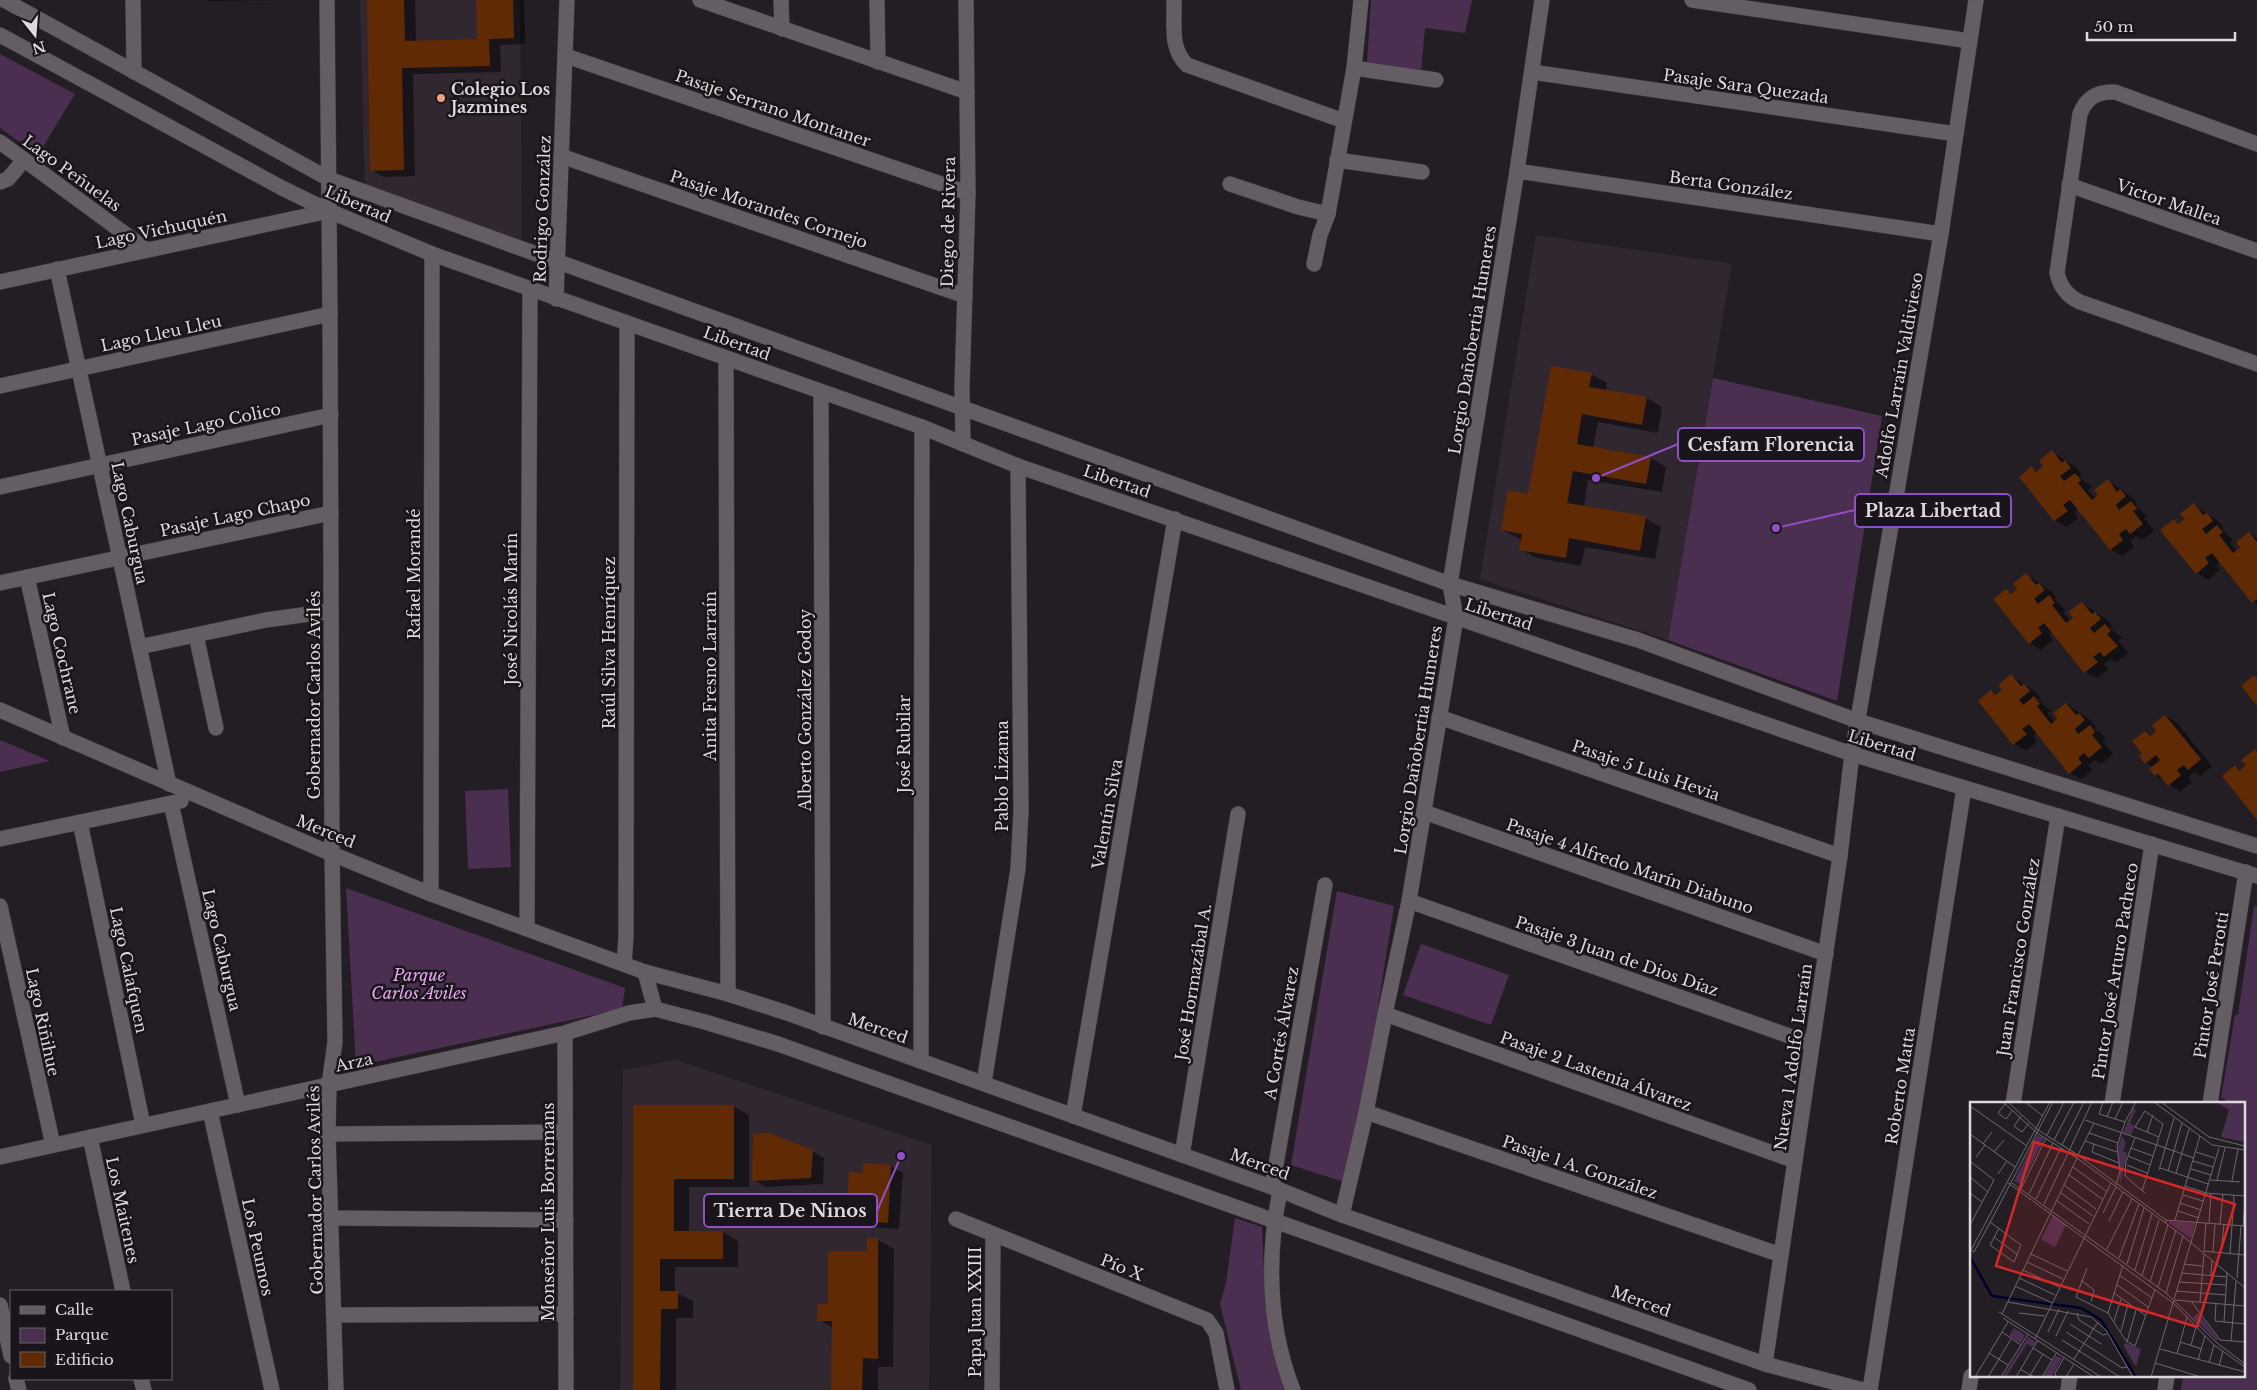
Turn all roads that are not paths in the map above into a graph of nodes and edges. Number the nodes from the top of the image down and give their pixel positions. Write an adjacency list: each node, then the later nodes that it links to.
1 (133, 0): 20 (street)
2 (327, 0): 33 (street, Gobernador Carlos Avilés)
3 (568, 0): 17 (street, Rodrigo González)
4 (700, 0): 14 (street)
5 (781, 0): 14 (street)
6 (877, 0): 18 (street)
7 (966, 0): 23 (street, Diego de Rivera)
8 (1174, 0): 24 (street)
9 (1361, 0): 19 (street)
10 (1542, 0): 21 (street, Lorgio Dañobertia Humeres)
11 (1692, 0): 16 (street)
12 (1976, 0): 16 (street, Adolfo Larraín Valdivieso)
13 (11, 2): 20 (street, Libertad)
14 (782, 29): 18 (street)
15 (0, 35): 38 (street, Libertad)
16 (1970, 40): 25 (street, Adolfo Larraín Valdivieso)
17 (566, 56): 28 (street, Rodrigo González); 37 (street, Pasaje Serrano Montaner)
18 (878, 62): 23 (street)
19 (1354, 68): 22 (street); 24 (street)
20 (134, 72): 33 (street, Libertad)
21 (1532, 72): 25 (street, Pasaje Sara Quezada); 31 (street, Lorgio Dañobertia Humeres)
22 (1436, 80)
23 (967, 92): 37 (street, Diego de Rivera)
24 (1344, 121): 30 (street)
25 (1956, 134): 40 (street, Adolfo Larraín Valdivieso)
26 (0, 142): 29 (street, Lago Peñuelas)
27 (2257, 144): 36 (street)
28 (561, 156): 44 (street, Rodrigo González); 49 (street, Pasaje Morandes Cornejo)
29 (24, 160): 34 (street); 41 (street, Lago Peñuelas)
30 (1337, 160): 32 (street); 39 (street)
31 (1517, 171): 40 (street, Berta González); 70 (street, Lorgio Dañobertia Humeres)
32 (1422, 172)
33 (329, 179): 38 (street, Gobernador Carlos Avilés); 44 (street, Libertad)
34 (0, 182)
35 (1230, 184): 39 (street)
36 (2069, 185): 42 (street, Victor Mallea); 54 (street)
37 (968, 193): 49 (street, Diego de Rivera)
38 (329, 211): 41 (street, Lago Vichuquén); 43 (street, Libertad); 51 (street, Gobernador Carlos Avilés)
39 (1328, 214): 45 (street)
40 (1941, 234): 77 (street, Adolfo Larraín Valdivieso)
41 (147, 250): 46 (street, Lago Vichuquén)
42 (2257, 251)
43 (432, 254): 48 (street, Libertad); 96 (street, Rafael Morandé)
44 (558, 262): 50 (street, Rodrigo González); 58 (street, Libertad)
45 (1314, 264)
46 (57, 269): 47 (street, Lago Vichuquén); 55 (street, Lago Caburgua)
47 (0, 282)
48 (530, 290): 50 (street, Libertad); 99 (street, José Nicolás Marín)
49 (965, 296): 58 (street, Diego de Rivera)
50 (556, 299): 52 (street, Libertad)
51 (330, 314): 55 (street, Lago Lleu Lleu); 59 (street, Gobernador Carlos Avilés)
52 (627, 323): 53 (street, Libertad); 101 (street, Raúl Silva Henríquez)
53 (726, 358): 57 (street, Libertad); 103 (street, Anita Fresno Larraín)
54 (2257, 364)
55 (79, 369): 56 (street, Lago Lleu Lleu); 62 (street, Lago Caburgua)
56 (0, 386)
57 (821, 392): 60 (street, Libertad); 106 (street, Alberto González Godoy)
58 (962, 409): 61 (street, Diego de Rivera); 70 (street, Libertad)
59 (331, 415): 62 (street, Pasaje Lago Colico); 65 (street, Gobernador Carlos Avilés)
60 (922, 427): 61 (street, Libertad); 109 (street, José Rubilar)
61 (963, 444): 63 (street, Libertad)
62 (100, 465): 64 (street, Pasaje Lago Colico); 67 (street, Lago Caburgua)
63 (1018, 466): 66 (street, Libertad); 110 (street, Pablo Lizama)
64 (0, 487)
65 (331, 514): 67 (street, Pasaje Lago Chapo); 71 (street, Gobernador Carlos Avilés)
66 (1175, 519): 72 (street, Libertad); 118 (street, Valentín Silva)
67 (120, 557): 68 (street, Pasaje Lago Chapo); 74 (street, Lago Caburgua)
68 (27, 577): 69 (street, Pasaje Lago Chapo); 79 (street, Lago Cochrane)
69 (0, 583)
70 (1450, 584): 72 (street, Lorgio Dañobertia Humeres); 77 (street, Libertad)
71 (331, 611): 73 (street); 92 (street, Gobernador Carlos Avilés)
72 (1456, 618): 76 (street, Lorgio Dañobertia Humeres); 80 (street, Libertad)
73 (196, 635): 74 (street); 78 (street)
74 (140, 647): 81 (street, Lago Caburgua)
75 (0, 710): 79 (street, Merced)
76 (1439, 718): 85 (street, Lorgio Dañobertia Humeres); 93 (street, Pasaje 5 Luis Hevia)
77 (1858, 721): 80 (street, Adolfo Larraín Valdivieso); 91 (street, Libertad)
78 (216, 728)
79 (63, 738): 81 (street, Merced)
80 (1852, 754): 82 (street, Libertad); 93 (street, Nueva 1 Adolfo Larraín)
81 (169, 784): 83 (street, Merced)
82 (1964, 788): 87 (street, Libertad); 149 (street, Roberto Matta)
83 (200, 797): 84 (street); 92 (street, Merced)
84 (171, 803): 88 (street); 115 (street, Lago Caburgua)
85 (1424, 812): 97 (street, Lorgio Dañobertia Humeres); 100 (street, Pasaje 4 Alfredo Marín Diabuno)
86 (1238, 814): 124 (street, José Hormazábal A.)
87 (2058, 816): 90 (street, Libertad); 112 (street, Juan Francisco González)
88 (80, 822): 89 (street); 119 (street, Lago Calafquen)
89 (0, 839)
90 (2152, 844): 94 (street, Libertad); 113 (street, Pintor José Arturo Pacheco)
91 (2257, 846)
92 (332, 854): 96 (street, Merced); 111 (street, Gobernador Carlos Avilés)
93 (1840, 856): 100 (street, Nueva 1 Adolfo Larraín)
94 (2252, 874): 114 (street, Pintor José Perotti)
95 (1325, 885): 127 (street, A Cortés Álvarez)
96 (431, 894): 99 (street, Merced)
97 (1409, 902): 105 (street, Lorgio Dañobertia Humeres); 108 (street, Pasaje 3 Juan de Dios Díaz)
98 (0, 906): 123 (street, Lago Riñihue)
99 (527, 928): 101 (street, Merced)
100 (1826, 954): 108 (street, Nueva 1 Adolfo Larraín)
101 (624, 964): 102 (street, Merced)
102 (645, 972): 103 (street, Merced); 104 (street)
103 (728, 994): 106 (street, Merced)
104 (655, 1009): 107 (street, Arza); 132 (street)
105 (1385, 1014): 117 (street, Lorgio Dañobertia Humeres); 126 (street, Pasaje 2 Lastenia Álvarez)
106 (823, 1027): 109 (street, Merced)
107 (565, 1033): 111 (street, Arza); 120 (street, Monseñor Luis Borremans)
108 (1812, 1044): 126 (street, Nueva 1 Adolfo Larraín)
109 (921, 1061): 110 (street, Merced)
110 (984, 1083): 118 (street, Merced)
111 (329, 1085): 115 (street, Arza); 121 (street, Gobernador Carlos Avilés)
112 (2013, 1102)
113 (2112, 1102)
114 (2210, 1102)
115 (238, 1105): 116 (street, Arza)
116 (210, 1111): 119 (street, Arza); 141 (street, Los Peumos)
117 (1366, 1112): 128 (street, Lorgio Dañobertia Humeres); 134 (street, Pasaje 1 A. González)
118 (1073, 1116): 124 (street, Merced)
119 (143, 1125): 122 (street, Arza)
120 (564, 1132): 121 (street); 131 (street, Monseñor Luis Borremans)
121 (328, 1134): 129 (street, Gobernador Carlos Avilés)
122 (90, 1137): 123 (street, Arza); 135 (street, Los Maitenes)
123 (53, 1145): 125 (street, Arza)
124 (1182, 1155): 127 (street, Merced)
125 (0, 1157)
126 (1795, 1161): 134 (street, Nueva 1 Adolfo Larraín)
127 (1276, 1188): 128 (street, Merced); 132 (street, A Cortés Álvarez)
128 (1342, 1215): 140 (street, Merced)
129 (332, 1218): 131 (street); 138 (street, Gobernador Carlos Avilés)
130 (956, 1219): 133 (street, Pío X)
131 (566, 1220): 137 (street, Monseñor Luis Borremans)
132 (1274, 1221): 146 (street, A Cortés Álvarez); 147 (street)
133 (994, 1234): 144 (street, Papa Juan XXIII); 145 (street, Pío X)
134 (1781, 1255): 140 (street, Nueva 1 Adolfo Larraín)
135 (123, 1290)
136 (0, 1305): 139 (street)
137 (566, 1314): 138 (street); 143 (street, Monseñor Luis Borremans)
138 (334, 1315): 142 (street, Gobernador Carlos Avilés)
139 (10, 1351)
140 (1765, 1364): 148 (street, Merced)
141 (272, 1390)
142 (336, 1390)
143 (566, 1390)
144 (992, 1390)
145 (1227, 1390)
146 (1293, 1390)
147 (1749, 1390)
148 (1863, 1390)
149 (1870, 1390)

